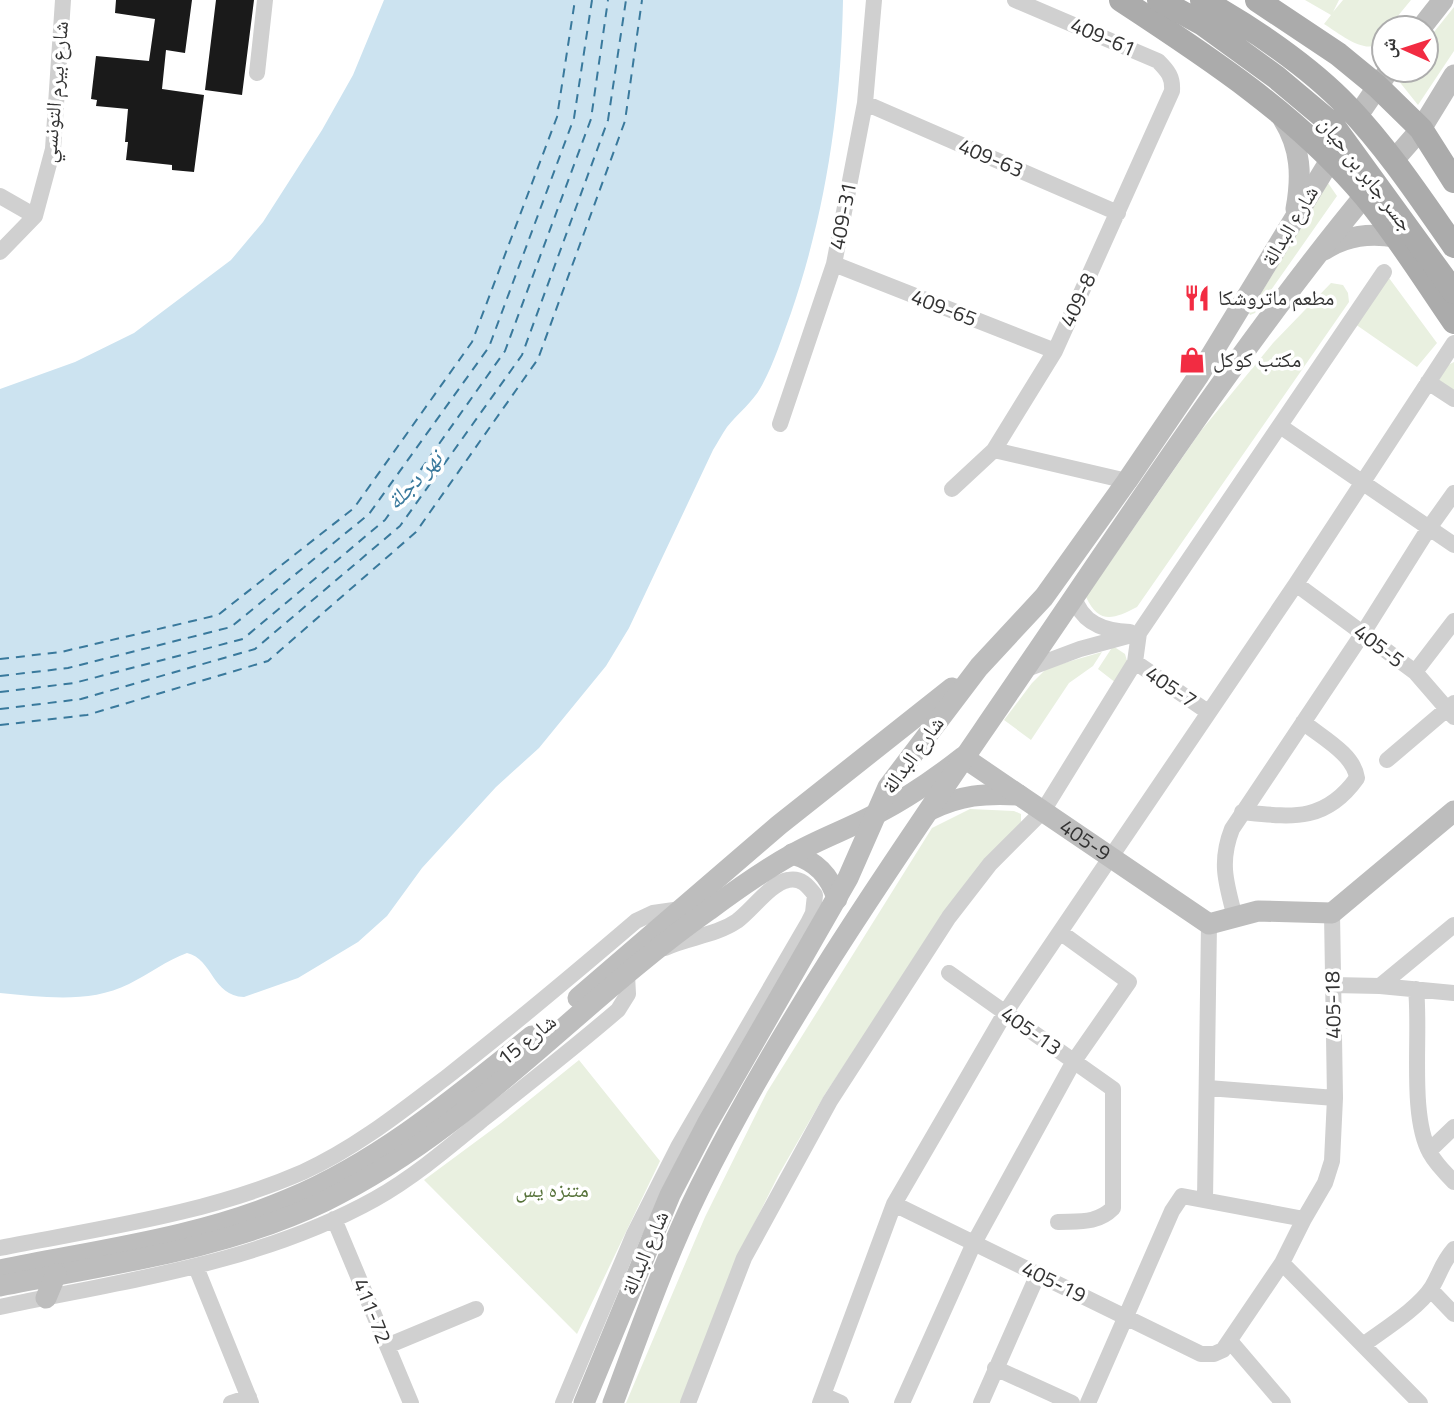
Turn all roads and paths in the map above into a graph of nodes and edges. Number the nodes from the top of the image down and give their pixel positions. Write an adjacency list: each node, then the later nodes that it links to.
1 (63, 0): 27 (street, شارع بيرم التونسي)
2 (265, 0): 12 (street)
3 (874, 0): 17 (street, 409-31)
4 (1015, 0): 16 (street, 409-61)
5 (1121, 0): 19 (main road)
6 (1159, 0): 35 (main road, جسر جابر بن حيان, bridge)
7 (1202, 0): 30 (main road, جسر جابر بن حيان, bridge)
8 (1257, 0): 11 (main road)
9 (1443, 0): 10 (main road)
10 (1432, 14)
11 (1370, 71)
12 (257, 73)
13 (1454, 75): 20 (main road)
14 (1379, 84): 18 (main road)
15 (1387, 84): 20 (main road)
16 (1172, 91): 26 (street, 409-8)
17 (865, 103): 26 (street, 409-63); 33 (street, 409-31)
18 (1363, 108)
19 (1280, 114): 22 (main road); 28 (main road)
20 (1421, 129): 21 (main road); 23 (main road)
21 (1400, 153)
22 (1333, 154): 24 (main road); 28 (main road, شارع البدالة)
23 (1454, 181)
24 (1367, 192): 29 (main road); 32 (main road, شارع البدالة)
25 (0, 196): 27 (street)
26 (1118, 213): 38 (street, 409-8)
27 (36, 216): 31 (street, شارع بيرم التونسي)
28 (1293, 225): 44 (main road, شارع البدالة)
29 (1396, 237): 32 (main road); 36 (main road)
30 (1454, 246)
31 (0, 252)
32 (1316, 255): 51 (main road, شارع البدالة)
33 (834, 264): 38 (street, 409-65); 41 (street, 409-31)
34 (1384, 272): 42 (street)
35 (1454, 292)
36 (1454, 322)
37 (1454, 343): 39 (street)
38 (1055, 351): 43 (street, 409-8)
39 (1428, 382): 40 (street); 45 (street)
40 (1454, 399)
41 (780, 424)
42 (1280, 426): 45 (street); 53 (street)
43 (994, 450): 44 (street); 46 (street, 409-8)
44 (1128, 481): 56 (main road, شارع البدالة)
45 (1361, 482): 48 (street); 50 (street)
46 (952, 489)
47 (1454, 493): 48 (street)
48 (1429, 528): 49 (street); 54 (street)
49 (1454, 545)
50 (1296, 583): 54 (street, 405-5); 60 (street)
51 (1074, 596): 53 (street); 57 (main road, شارع البدالة)
52 (1454, 621): 58 (street)
53 (1139, 633): 55 (street); 57 (street)
54 (1363, 633): 58 (street, 405-5); 61 (street)
55 (1135, 662): 60 (street, 405-7); 66 (street)
56 (979, 667): 69 (main road, شارع البدالة); 74 (main road, شارع 15)
57 (1024, 670): 62 (main road, شارع البدالة)
58 (1415, 672): 59 (street, 405-5)
59 (1452, 710): 63 (street)
60 (1208, 712): 71 (street)
61 (1303, 722): 68 (street); 68 (street)
62 (963, 757): 64 (main road, 405-9); 65 (main road, شارع البدالة); 69 (main road, شارع 15)
63 (1387, 760)
64 (1019, 795): 65 (main road); 66 (main road, 405-9)
65 (928, 811): 125 (main road, شارع البدالة)
66 (1043, 811): 71 (main road, 405-9); 126 (street)
67 (1454, 811): 73 (main road)
68 (1242, 812): 75 (street)
69 (876, 815): 70 (main road, شارع 15); 72 (main road, شارع البدالة)
70 (792, 854): 72 (main road); 74 (main road, شارع 15)
71 (1111, 857): 76 (main road, 405-9); 78 (street)
72 (837, 899): 124 (main road, شارع البدالة)
73 (1332, 913): 75 (main road); 82 (street, 405-18)
74 (686, 916): 79 (main road, شارع 15); 80 (main road, شارع 15)
75 (1235, 917): 76 (main road)
76 (1209, 924): 89 (street)
77 (1454, 925): 83 (street)
78 (1060, 932): 86 (street); 88 (street)
79 (647, 956): 80 (main road, شارع 15); 123 (street)
80 (612, 966): 87 (main road, شارع 15); 96 (street); 100 (street)
81 (949, 973): 86 (street, 405-13)
82 (1333, 985): 83 (street); 90 (street, 405-18)
83 (1380, 986): 84 (street)
84 (1416, 989): 85 (street); 92 (street)
85 (1454, 993)
86 (1005, 1013): 88 (street, 405-13); 95 (street)
87 (571, 1014): 104 (main road, شارع 15); 106 (main road, شارع 15)
88 (1074, 1061): 98 (street, 405-13); 99 (street)
89 (1208, 1088): 90 (street); 94 (street)
90 (1335, 1098): 97 (street, 405-18)
91 (1454, 1127): 92 (street)
92 (1429, 1151): 93 (street)
93 (1454, 1182)
94 (1205, 1200): 97 (street); 113 (street)
95 (894, 1204): 99 (street, 405-19); 119 (street)
96 (334, 1219): 103 (street); 116 (street, 411-72)
97 (1304, 1219): 102 (street, 405-18)
98 (1058, 1222)
99 (974, 1243): 105 (street, 405-19); 128 (street)
100 (0, 1248)
101 (1454, 1249): 108 (street)
102 (1282, 1263): 114 (street, 405-18); 115 (street)
103 (196, 1267): 109 (street); 120 (street)
104 (0, 1270)
105 (1038, 1274): 113 (street, 405-19); 118 (street)
106 (56, 1275): 107 (main road, شارع 15); 109 (main road)
107 (0, 1286)
108 (1431, 1290): 112 (street); 115 (street)
109 (46, 1298): 110 (street)
110 (0, 1307)
111 (476, 1309): 116 (street)
112 (1454, 1314)
113 (1125, 1317): 117 (street, 405-19); 131 (street)
114 (1230, 1341): 117 (street, 405-18); 132 (street)
115 (1363, 1345): 133 (street)
116 (387, 1346): 122 (street, 411-72)
117 (1214, 1354)
118 (995, 1368): 129 (street); 130 (street)
119 (822, 1399): 127 (street)
120 (250, 1400): 121 (street)
121 (231, 1403)
122 (411, 1403)
123 (562, 1403)
124 (584, 1403)
125 (613, 1403)
126 (688, 1403)
127 (841, 1403)
128 (902, 1403)
129 (981, 1403)
130 (1072, 1403)
131 (1088, 1403)
132 (1283, 1403)
133 (1420, 1403)

